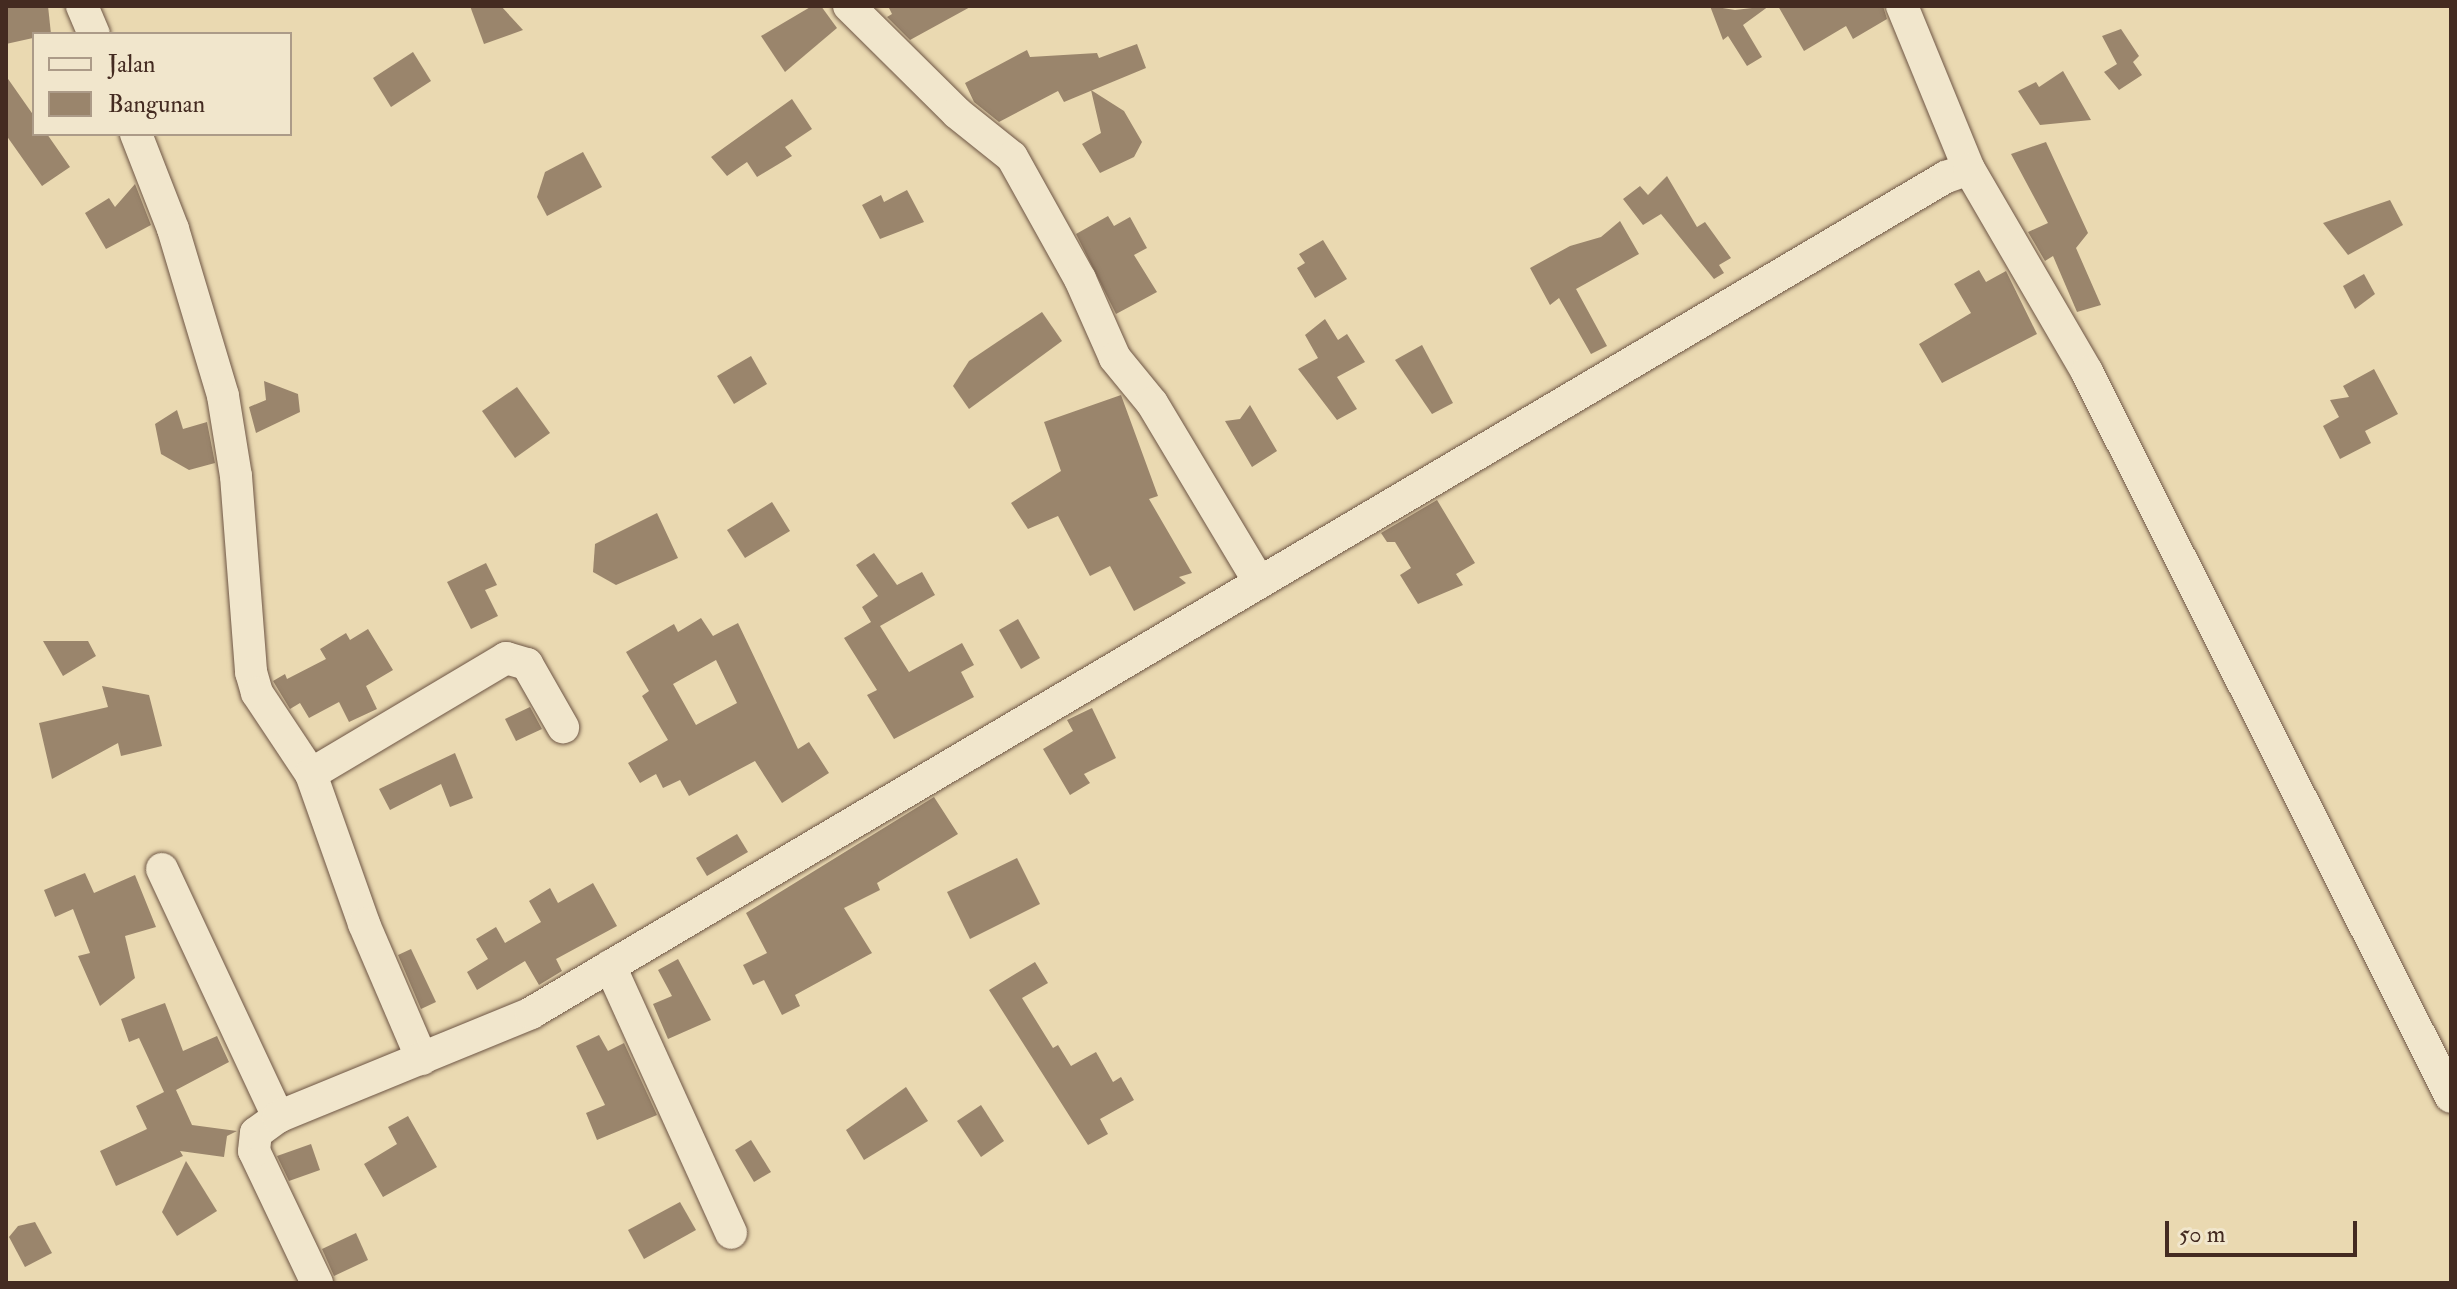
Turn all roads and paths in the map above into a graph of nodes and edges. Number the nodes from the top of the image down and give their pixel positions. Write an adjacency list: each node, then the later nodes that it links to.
1 (82, 6): 4 (street)
2 (849, 6): 7 (street)
3 (1902, 6): 6 (street)
4 (93, 32)
5 (137, 136): 9 (street)
6 (1969, 169): 7 (street); 13 (street)
7 (1259, 582): 11 (street)
8 (563, 727): 9 (street)
9 (311, 774): 12 (street)
10 (162, 869): 14 (street)
11 (610, 966): 12 (street); 15 (street)
12 (422, 1059): 14 (street)
13 (2451, 1097)
14 (278, 1117): 16 (street)
15 (731, 1233)
16 (317, 1283)

